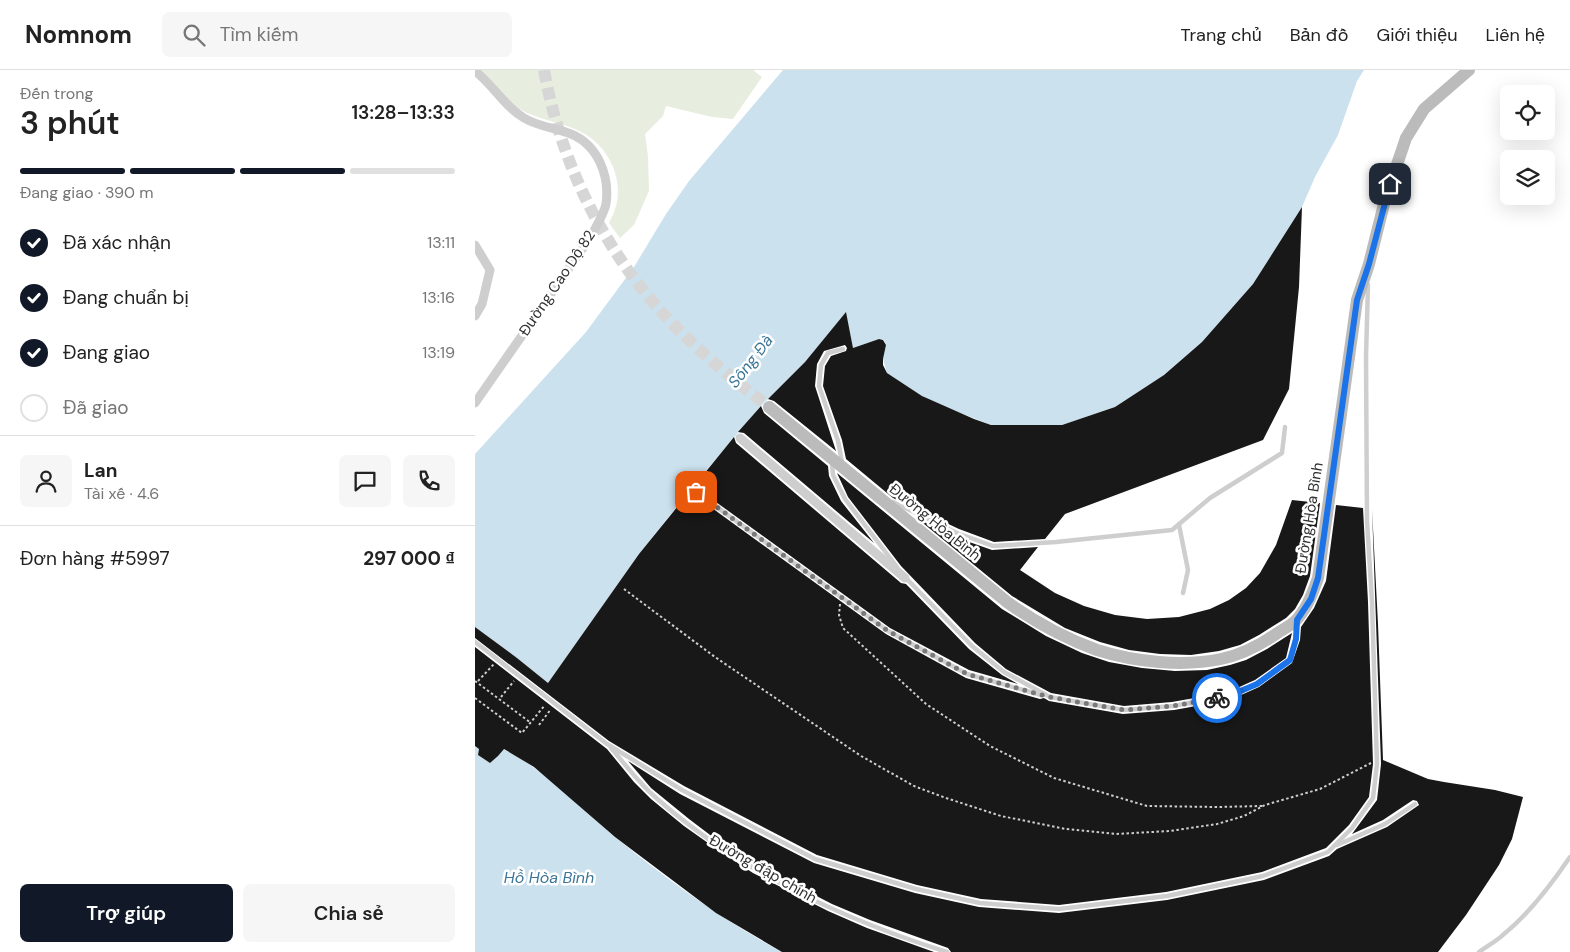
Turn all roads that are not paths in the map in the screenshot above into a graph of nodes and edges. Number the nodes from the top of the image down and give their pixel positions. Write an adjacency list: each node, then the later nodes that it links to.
1 (1469, 70): 4 (main road, Đường Hòa Bình)
2 (475, 71): 7 (street, Đường Cao Dộ 82)
3 (475, 245): 5 (street)
4 (1369, 264): 18 (main road, Đường Hòa Bình); 23 (lane)
5 (475, 316)
6 (843, 349): 12 (lane)
7 (475, 403)
8 (769, 407): 11 (main road, Đường Hòa Bình)
9 (1285, 427): 15 (lane)
10 (740, 438): 16 (street)
11 (832, 459): 12 (main road, Đường Hòa Bình); 16 (lane)
12 (844, 469): 14 (main road, Đường Hòa Bình)
13 (696, 492): 20 (lane)
14 (876, 495): 15 (lane); 18 (main road, Đường Hòa Bình)
15 (1179, 525): 17 (lane)
16 (905, 578): 20 (lane)
17 (1183, 593)
18 (1297, 620): 20 (lane)
19 (475, 642): 21 (lane)
20 (1049, 697)
21 (607, 744): 23 (lane); 25 (lane, Đường đập chính)
22 (1415, 804): 23 (lane)
23 (1334, 847)
24 (1570, 857): 26 (lane)
25 (947, 952)
26 (1479, 952)

